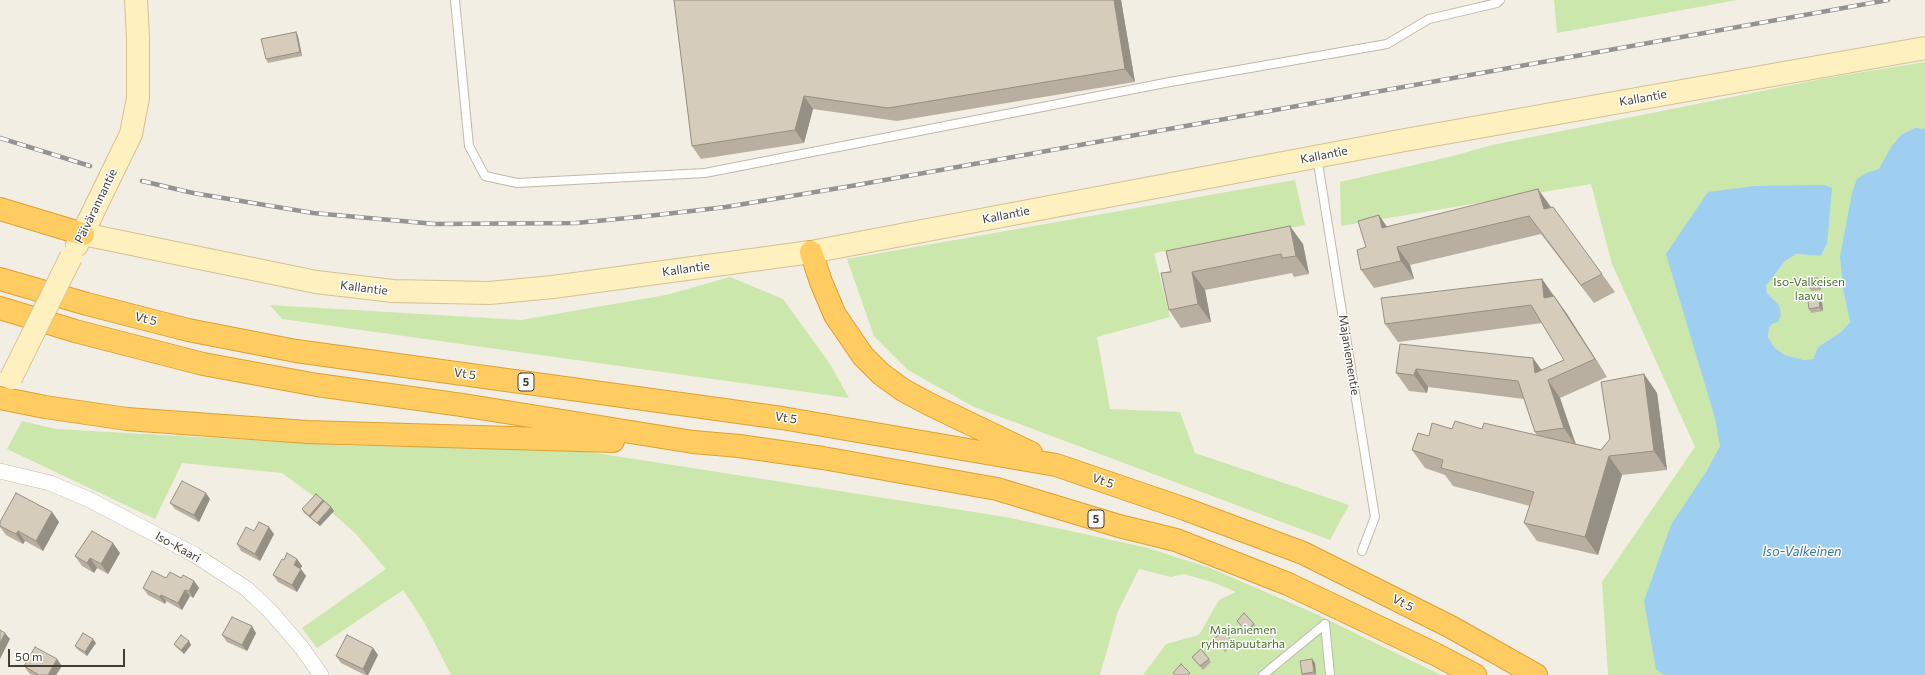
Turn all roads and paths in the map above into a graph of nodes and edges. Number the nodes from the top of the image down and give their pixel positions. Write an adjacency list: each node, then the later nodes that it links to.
1 (136, 0): 7 (main road, Päivärannantie)
2 (455, 0): 3 (lane)
3 (1500, 0)
4 (1925, 48): 5 (main road, Kallantie)
5 (1317, 156): 8 (main road, Kallantie); 15 (lane, Majaniementie)
6 (0, 209): 7 (highway)
7 (83, 234): 8 (main road, Kallantie); 11 (main road, Päivärannantie, bridge)
8 (811, 252): 13 (highway)
9 (0, 279): 13 (highway, Vt 5 / 5)
10 (0, 308): 12 (highway, 5)
11 (1, 400): 12 (highway)
12 (692, 442): 19 (highway, 5)
13 (1056, 465): 20 (highway, Vt 5 / 5)
14 (0, 471): 16 (street, Iso-Kaari)
15 (1362, 551)
16 (321, 675)
17 (1263, 675): 18 (lane)
18 (1330, 675)
19 (1475, 675)
20 (1536, 675)

